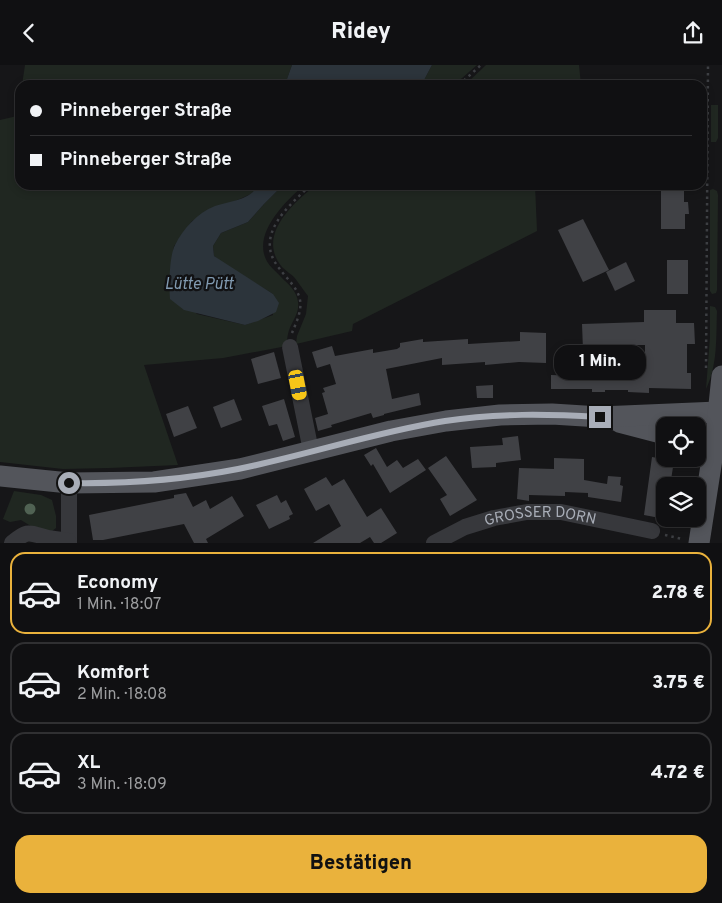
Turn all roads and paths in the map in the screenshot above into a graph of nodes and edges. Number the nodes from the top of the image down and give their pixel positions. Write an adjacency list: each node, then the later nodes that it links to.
1 (481, 65): 3 (path)
2 (708, 65): 6 (path)
3 (464, 80)
4 (306, 190): 5 (path)
5 (290, 347): 11 (street)
6 (714, 376): 7 (main road)
7 (718, 412): 8 (main road); 10 (main road)
8 (600, 417): 9 (main road); 11 (main road)
9 (656, 433)
10 (712, 440): 18 (main road)
11 (311, 451): 13 (main road)
12 (0, 476): 13 (main road)
13 (69, 483): 15 (street)
14 (652, 531): 17 (street, GROSSER DORN)
15 (69, 542): 16 (street)
16 (12, 543)
17 (434, 543)
18 (700, 543)

